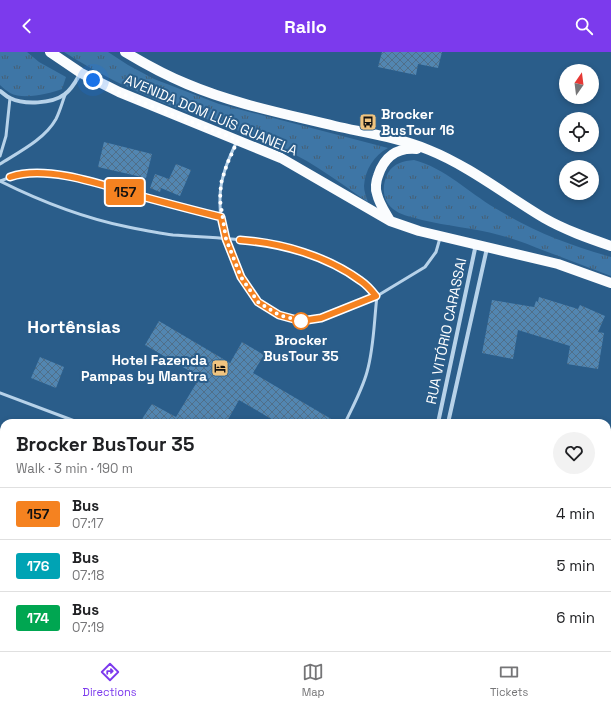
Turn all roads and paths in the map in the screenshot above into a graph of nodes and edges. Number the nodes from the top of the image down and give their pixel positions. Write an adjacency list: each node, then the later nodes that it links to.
1 (50, 52): 3 (main road, AVENIDA DOM LUÍS GUANELA)
2 (125, 52): 8 (main road, AVENIDA DOM LUÍS GUANELA)
3 (81, 73): 5 (street); 7 (main road, AVENIDA DOM LUÍS GUANELA)
4 (0, 91): 6 (street)
5 (65, 95): 6 (street); 10 (lane)
6 (10, 98): 9 (lane)
7 (238, 140): 11 (lane); 12 (main road, AVENIDA DOM LUÍS GUANELA)
8 (429, 150): 12 (main road); 17 (main road, AVENIDA DOM LUÍS GUANELA)
9 (0, 156)
10 (0, 164)
11 (221, 217): 14 (lane); 14 (lane)
12 (390, 221): 13 (main road, AVENIDA DOM LUÍS GUANELA)
13 (440, 236): 15 (main road, AVENIDA DOM LUÍS GUANELA); 19 (lane)
14 (226, 239): 19 (lane); 19 (lane)
15 (476, 244): 16 (main road, AVENIDA DOM LUÍS GUANELA); 23 (street, RUA VITÓRIO CARASSAI)
16 (487, 246): 18 (main road, AVENIDA DOM LUÍS GUANELA); 24 (street, RUA VITÓRIO CARASSAI)
17 (611, 246)
18 (611, 283)
19 (376, 296): 22 (lane)
20 (0, 394): 21 (lane)
21 (69, 419)
22 (347, 419)
23 (439, 419)
24 (449, 419)

